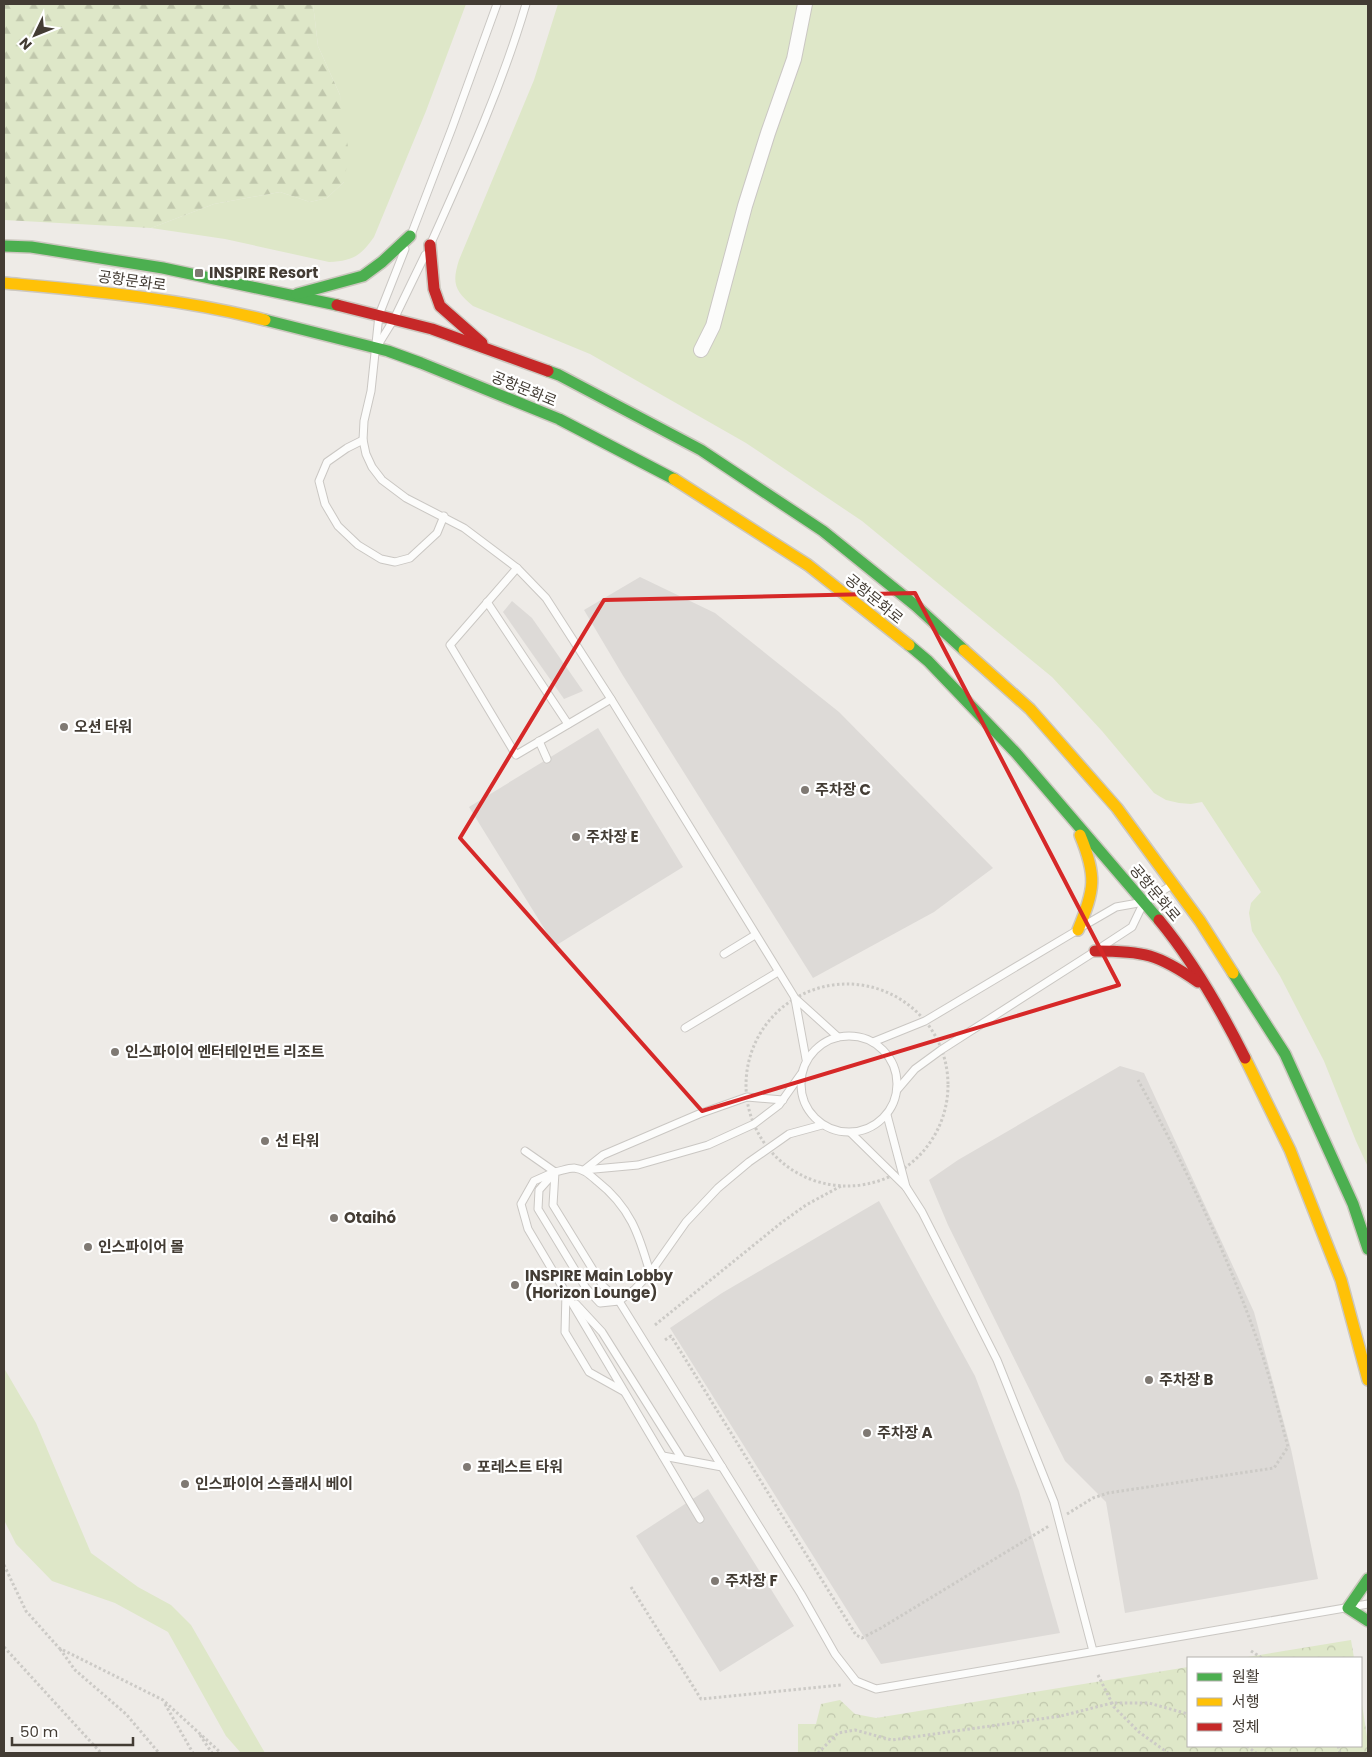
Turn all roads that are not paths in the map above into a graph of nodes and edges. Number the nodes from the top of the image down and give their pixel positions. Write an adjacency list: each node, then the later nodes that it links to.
1 (495, 4): 4 (lane)
2 (526, 4): 5 (lane)
3 (805, 4): 13 (street)
4 (410, 236): 8 (street); 9 (lane)
5 (430, 244): 10 (lane); 12 (street)
6 (4, 246): 8 (street, 공항문화로)
7 (4, 283): 11 (street, 공항문화로)
8 (294, 295): 9 (street, 공항문화로)
9 (379, 315): 10 (street, 공항문화로); 11 (lane)
10 (394, 319): 11 (lane); 12 (street, 공항문화로)
11 (377, 348): 14 (lane); 22 (street, 공항문화로)
12 (489, 350): 23 (street, 공항문화로)
13 (701, 350)
14 (363, 440): 15 (lane); 15 (lane)
15 (444, 516): 16 (lane)
16 (517, 568): 17 (lane); 18 (lane)
17 (487, 602): 19 (lane); 20 (lane)
18 (611, 699): 19 (lane); 26 (lane)
19 (568, 724): 20 (lane)
20 (539, 741): 21 (lane)
21 (547, 759)
22 (1073, 820): 24 (street, 공항문화로); 25 (street)
23 (1174, 884): 24 (lane); 46 (street, 공항문화로)
24 (1144, 902): 25 (lane); 27 (lane); 30 (street, 공항문화로)
25 (1078, 930): 34 (lane)
26 (755, 935): 28 (lane); 29 (lane)
27 (1095, 951): 30 (street); 37 (lane)
28 (724, 954)
29 (778, 972): 31 (lane); 32 (lane)
30 (1204, 986): 50 (street, 공항문화로)
31 (795, 998): 33 (lane); 35 (lane)
32 (685, 1028)
33 (838, 1037): 34 (lane); 35 (lane)
34 (873, 1042): 37 (lane)
35 (806, 1060): 36 (lane)
36 (801, 1074): 38 (lane); 40 (lane)
37 (897, 1090): 39 (lane)
38 (784, 1100): 43 (lane); 43 (lane)
39 (887, 1115): 41 (lane); 45 (lane)
40 (822, 1125): 41 (lane); 47 (lane)
41 (852, 1133): 45 (lane)
42 (525, 1151): 44 (lane)
43 (584, 1170): 44 (lane); 47 (lane)
44 (555, 1172): 48 (lane); 49 (lane); 49 (lane)
45 (906, 1187): 60 (lane)
46 (1368, 1249)
47 (650, 1273): 49 (lane)
48 (566, 1293): 51 (lane); 51 (lane); 53 (lane)
49 (619, 1301): 54 (lane)
50 (1368, 1380)
51 (624, 1391): 52 (lane)
52 (663, 1456): 53 (lane); 55 (lane)
53 (682, 1460): 54 (lane)
54 (722, 1467): 60 (lane)
55 (700, 1520)
56 (1368, 1580): 58 (street)
57 (1368, 1604): 58 (lane)
58 (1348, 1608): 59 (street); 60 (lane)
59 (1368, 1621)
60 (1093, 1651)

